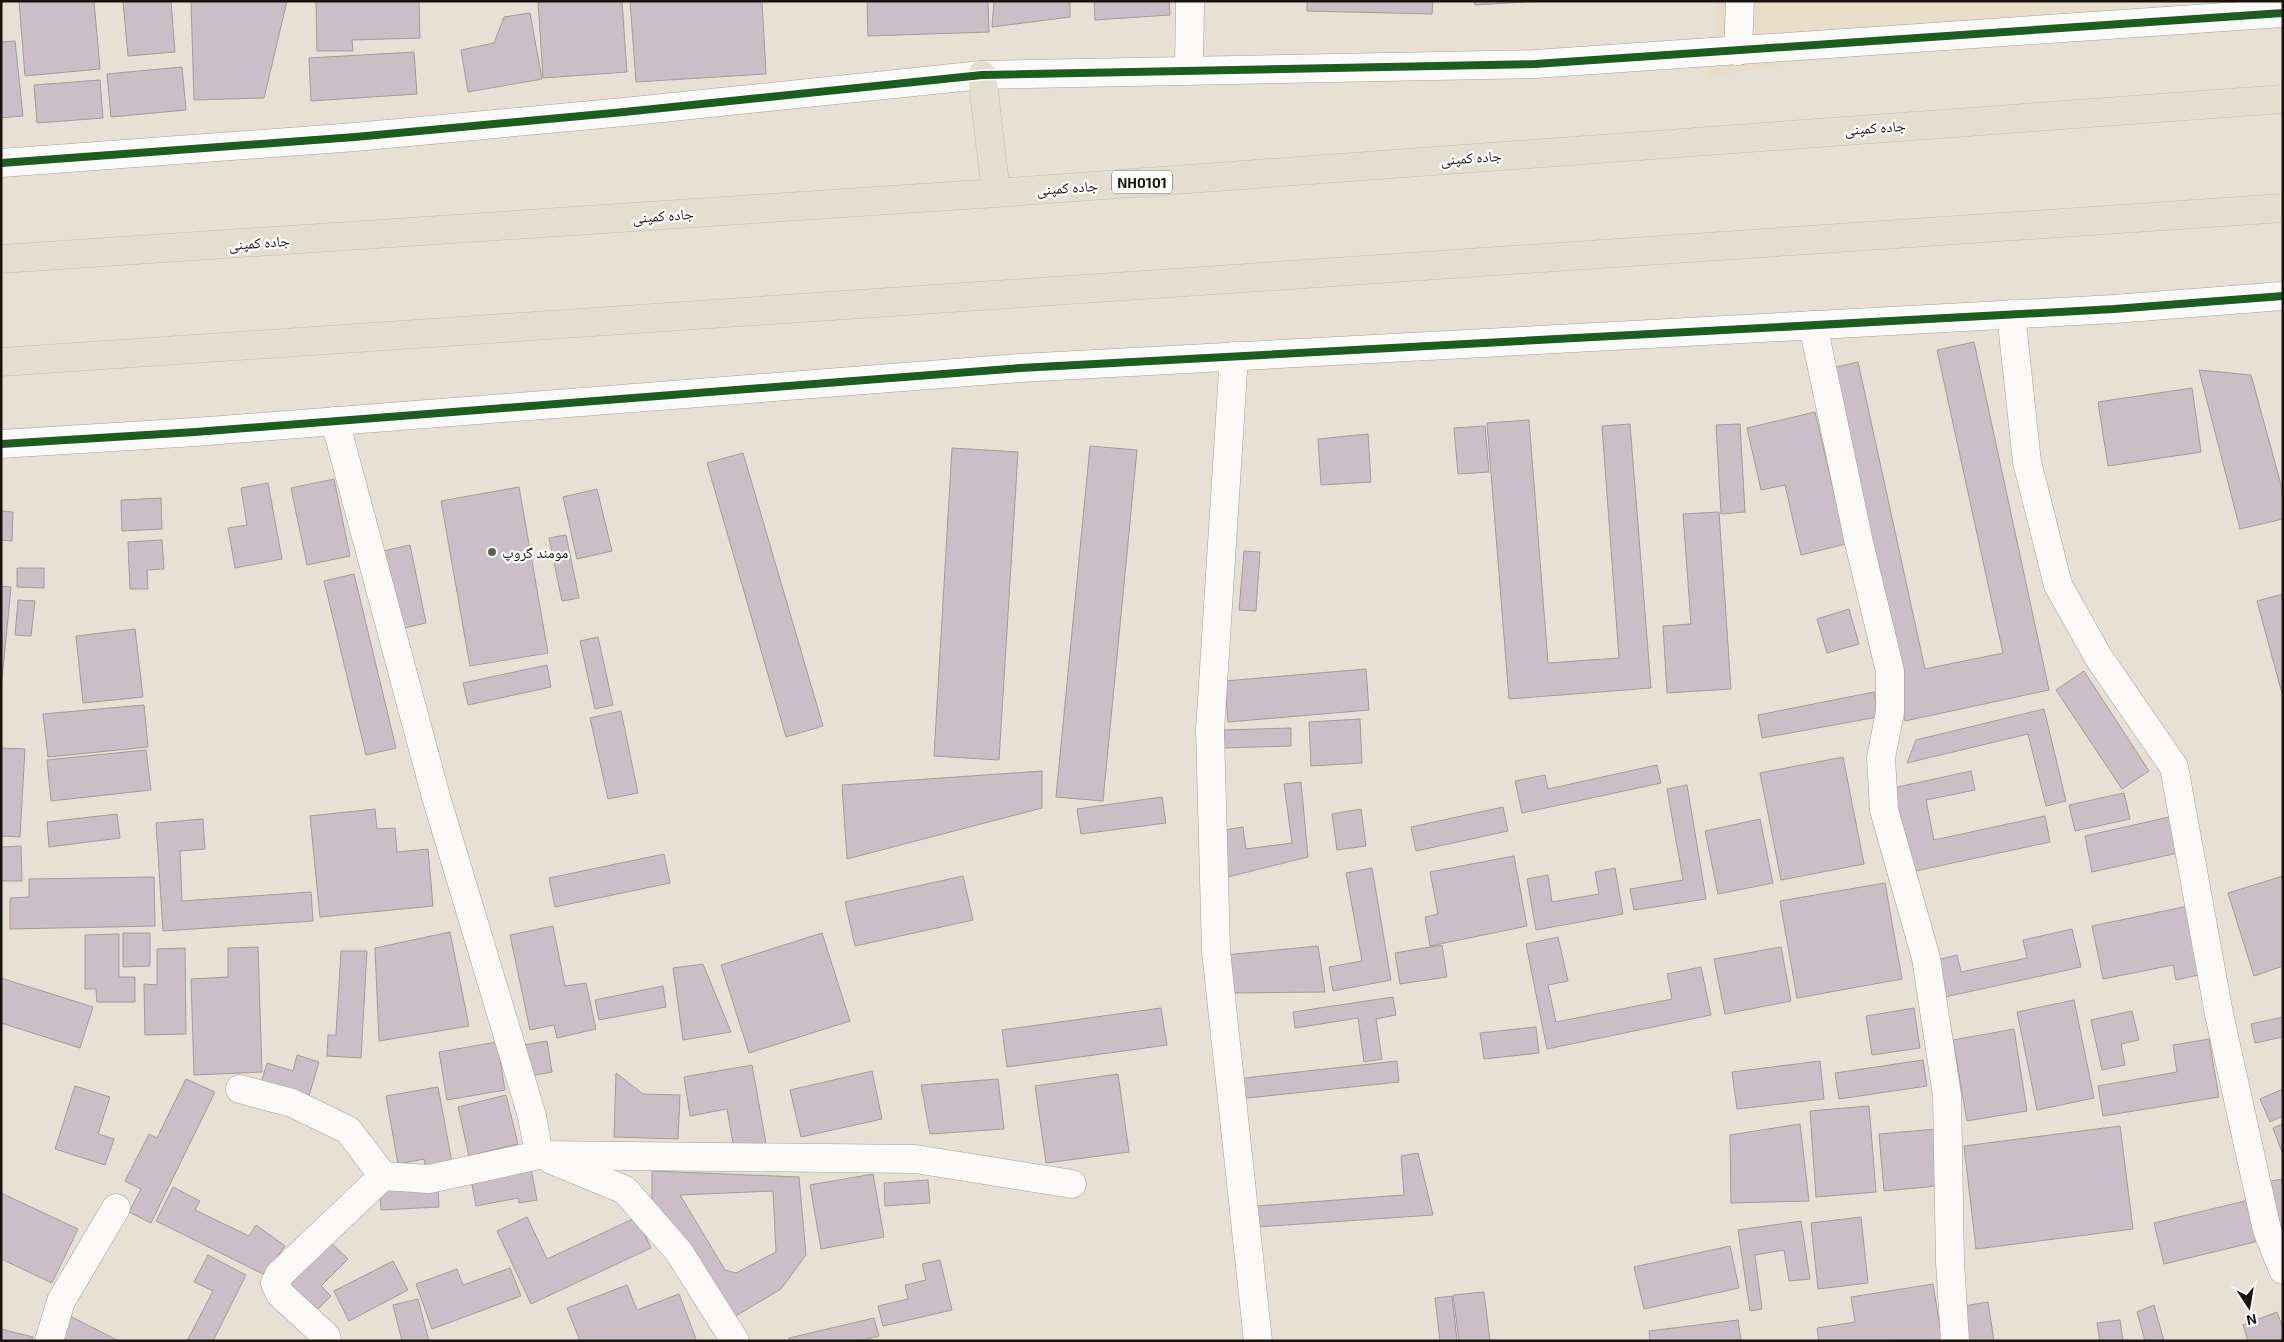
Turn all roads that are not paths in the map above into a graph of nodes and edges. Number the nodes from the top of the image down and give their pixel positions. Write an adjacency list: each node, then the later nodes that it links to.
1 (1190, 1): 5 (street)
2 (1740, 1): 4 (street)
3 (2283, 13): 4 (street)
4 (1738, 51): 5 (street)
5 (1189, 70): 6 (street)
6 (982, 75): 8 (street); 9 (highway)
7 (2283, 99): 9 (highway, جاده کمپنی / NH0101)
8 (1, 163)
9 (996, 192): 11 (highway, جاده کمپنی / NH0101)
10 (2283, 208): 16 (highway)
11 (1, 259)
12 (2283, 296): 13 (street)
13 (2011, 314): 14 (street); 24 (street)
14 (1813, 325): 15 (street); 29 (street)
15 (1234, 356): 17 (street); 28 (street)
16 (1, 362)
17 (335, 421): 18 (street); 20 (street)
18 (1, 444)
19 (240, 1089): 21 (street)
20 (540, 1155): 21 (street); 22 (street); 25 (street)
21 (383, 1176): 27 (street)
22 (1072, 1184)
23 (116, 1208): 26 (street)
24 (2283, 1270)
25 (728, 1339)
26 (49, 1341)
27 (327, 1341)
28 (1258, 1341)
29 (1955, 1341)

